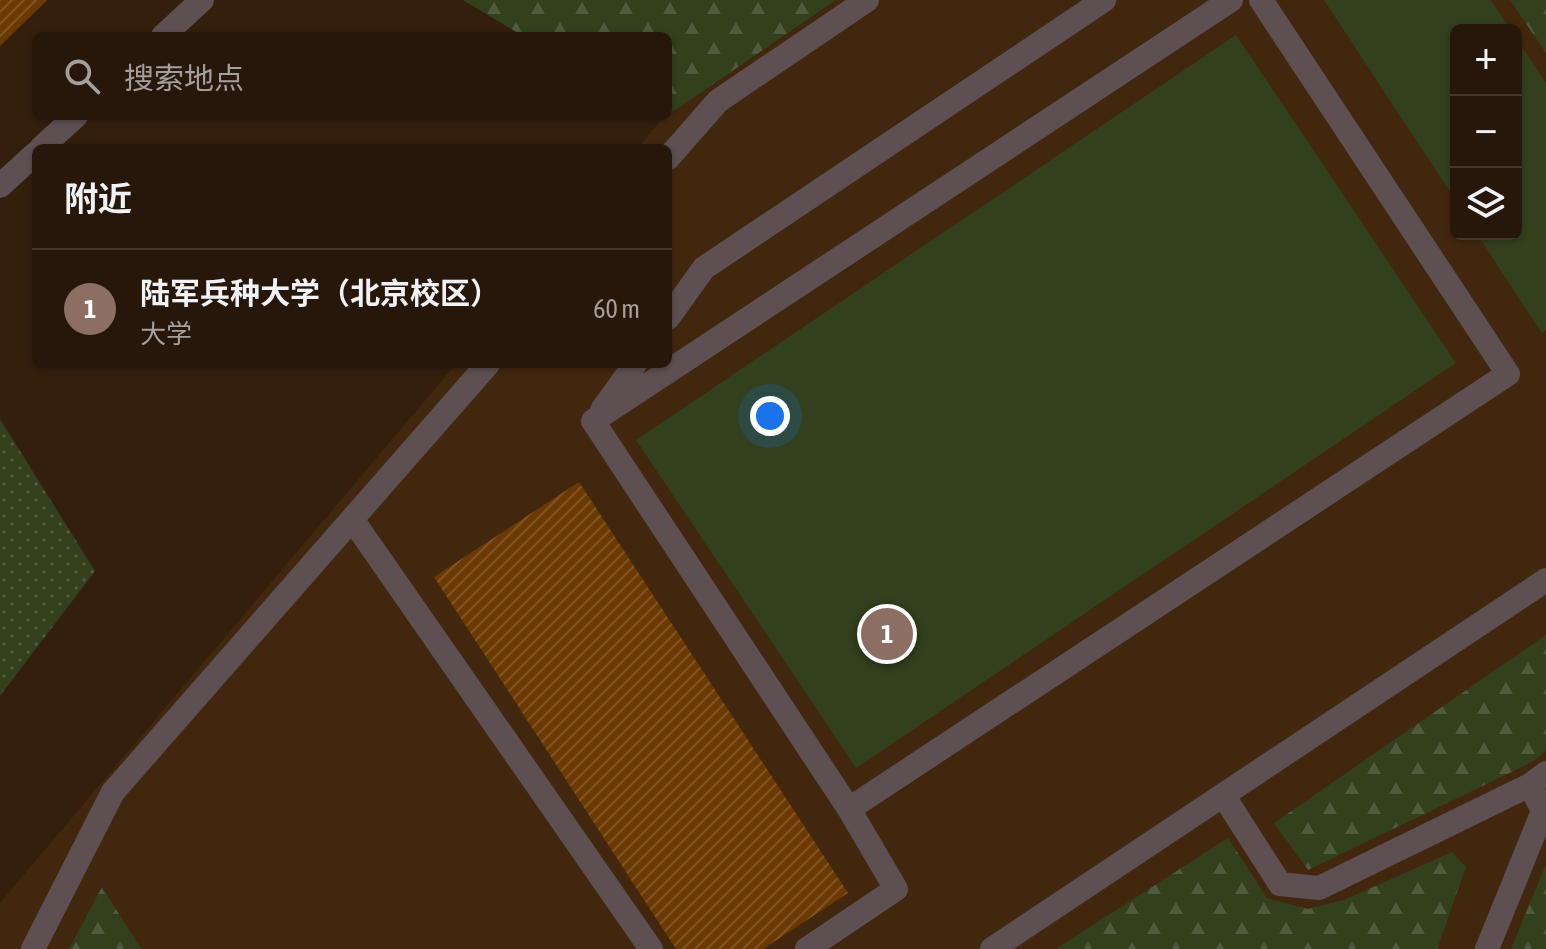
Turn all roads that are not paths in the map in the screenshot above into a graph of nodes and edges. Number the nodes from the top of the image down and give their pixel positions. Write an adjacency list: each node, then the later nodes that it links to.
1 (202, 0): 6 (street)
2 (867, 0): 9 (street)
3 (1104, 0): 12 (street)
4 (1231, 0): 15 (street)
5 (1261, 0): 20 (street)
6 (167, 32)
7 (72, 120): 8 (street)
8 (45, 144)
9 (672, 153)
10 (32, 157): 11 (street)
11 (0, 186)
12 (672, 312)
13 (484, 368): 16 (street)
14 (632, 368): 15 (street)
15 (593, 421): 20 (street)
16 (352, 519): 21 (street); 22 (street)
17 (1546, 580): 19 (street)
18 (1538, 779): 19 (street); 25 (street)
19 (1223, 795): 24 (street)
20 (849, 809): 23 (street)
21 (33, 949)
22 (651, 949)
23 (807, 949)
24 (992, 949)
25 (1487, 949)

